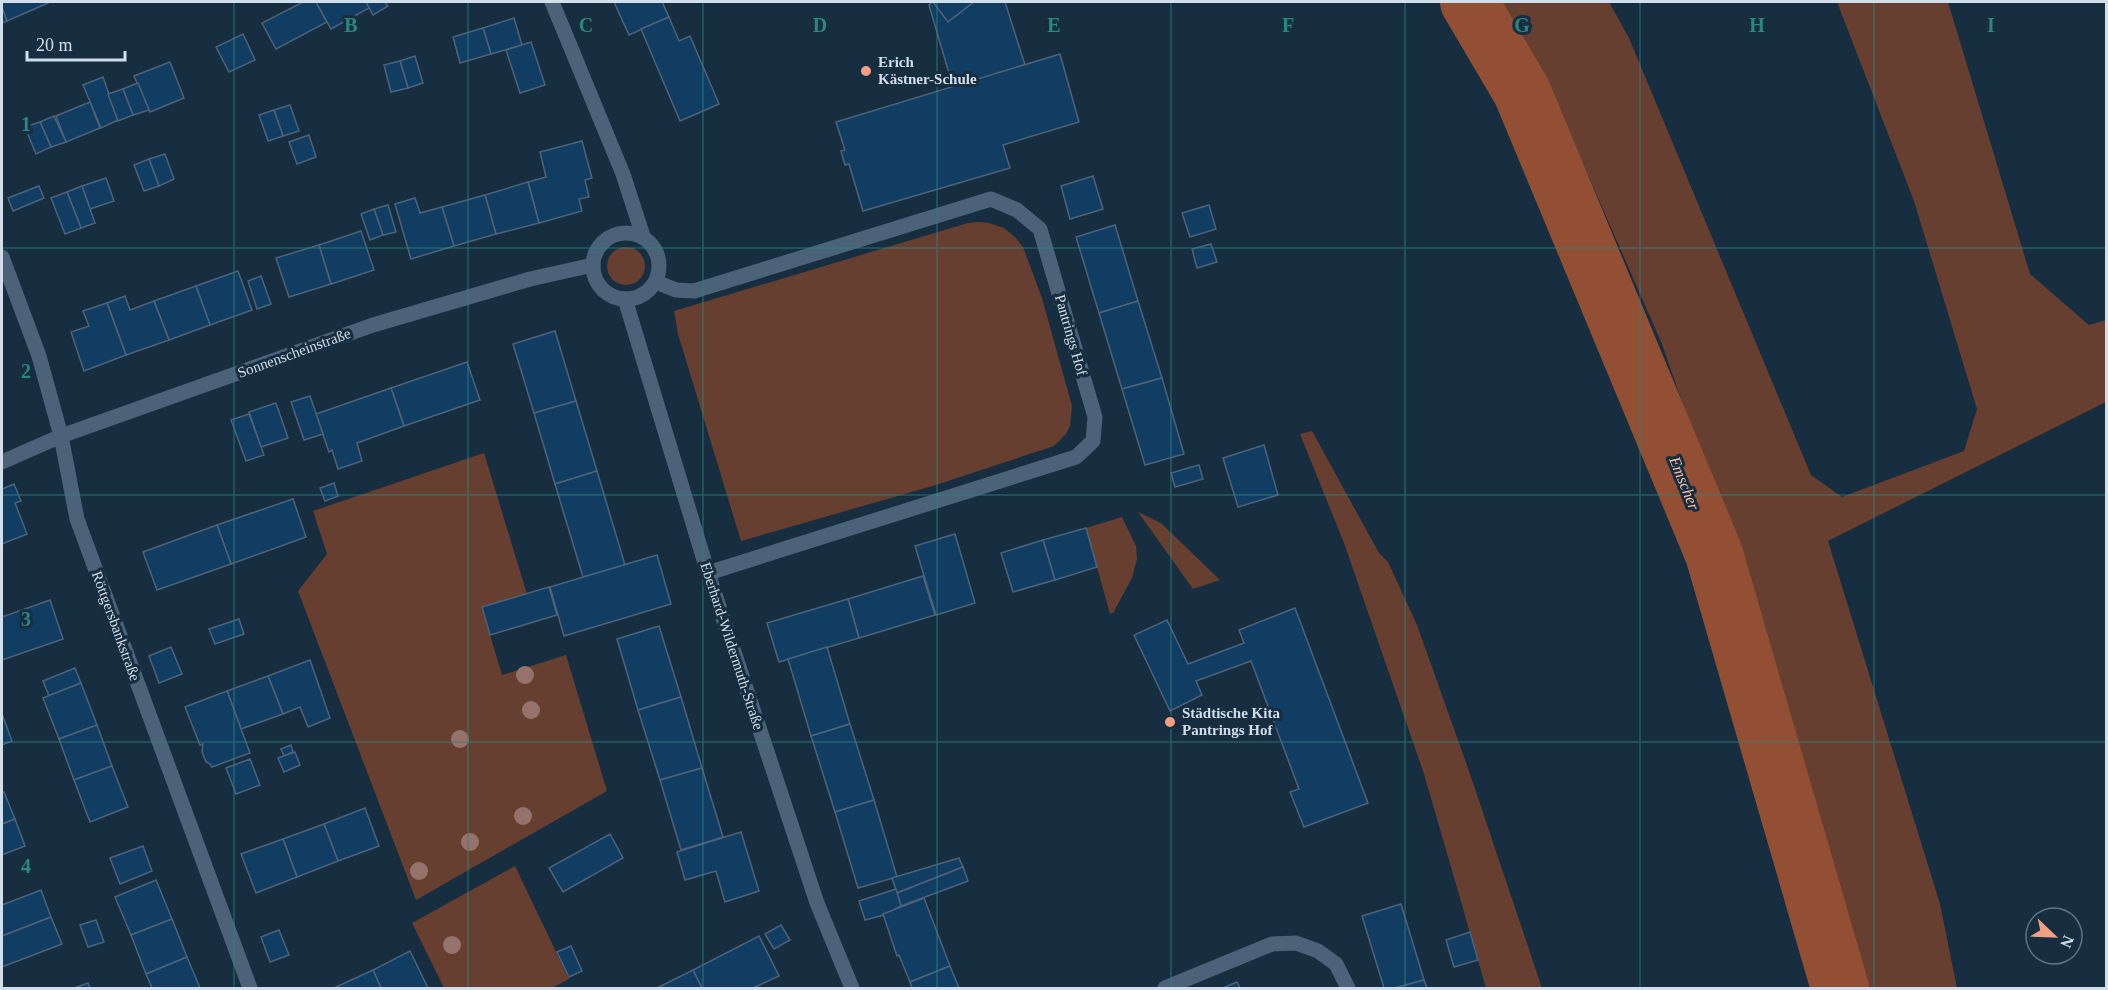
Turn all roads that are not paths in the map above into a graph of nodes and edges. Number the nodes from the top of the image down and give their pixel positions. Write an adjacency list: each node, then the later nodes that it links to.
1 (552, 2): 2 (street)
2 (643, 236): 4 (street); 5 (street)
3 (2, 257): 7 (street, Röttgersbankstraße)
4 (593, 265): 6 (street); 7 (street, Sonnenscheinstraße)
5 (656, 282): 6 (street); 9 (street, Pantrings Hof)
6 (625, 299): 9 (street, Eberhard-Wildermuth-Straße)
7 (61, 436): 8 (street, Sonnenscheinstraße); 10 (street, Röttgersbankstraße)
8 (2, 462)
9 (708, 573): 11 (street, Eberhard-Wildermuth-Straße)
10 (250, 988)
11 (852, 988)
12 (1165, 988): 13 (street)
13 (1348, 988)

